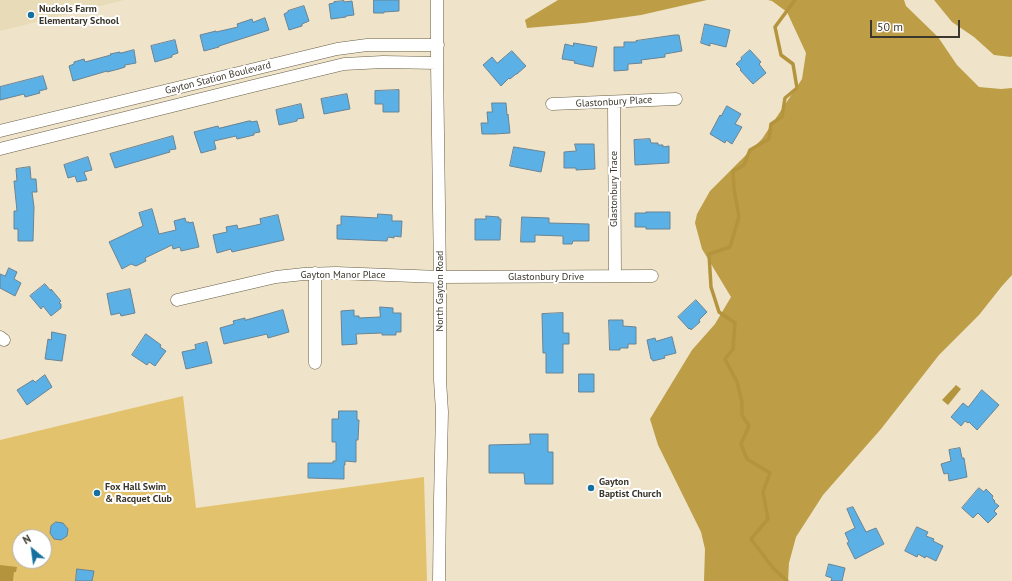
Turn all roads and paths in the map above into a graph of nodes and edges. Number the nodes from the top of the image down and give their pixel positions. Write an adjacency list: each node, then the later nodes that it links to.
1 (438, 0): 2 (street, North Gayton Road)
2 (438, 45): 3 (street, North Gayton Road); 7 (street, Gayton Station Boulevard)
3 (437, 63): 8 (street, Gayton Station Boulevard); 12 (street, North Gayton Road)
4 (676, 99): 5 (street, Glastonbury Place)
5 (614, 102): 6 (street, Glastonbury Place); 10 (street, Glastonbury Trace)
6 (552, 104)
7 (0, 130)
8 (0, 148)
9 (315, 274): 12 (street, Gayton Manor Place); 13 (street, Gayton Manor Place); 14 (street)
10 (615, 276): 11 (street, Glastonbury Drive); 12 (street, Glastonbury Drive)
11 (652, 276)
12 (440, 277): 15 (street, North Gayton Road)
13 (177, 300)
14 (315, 363)
15 (440, 581)

